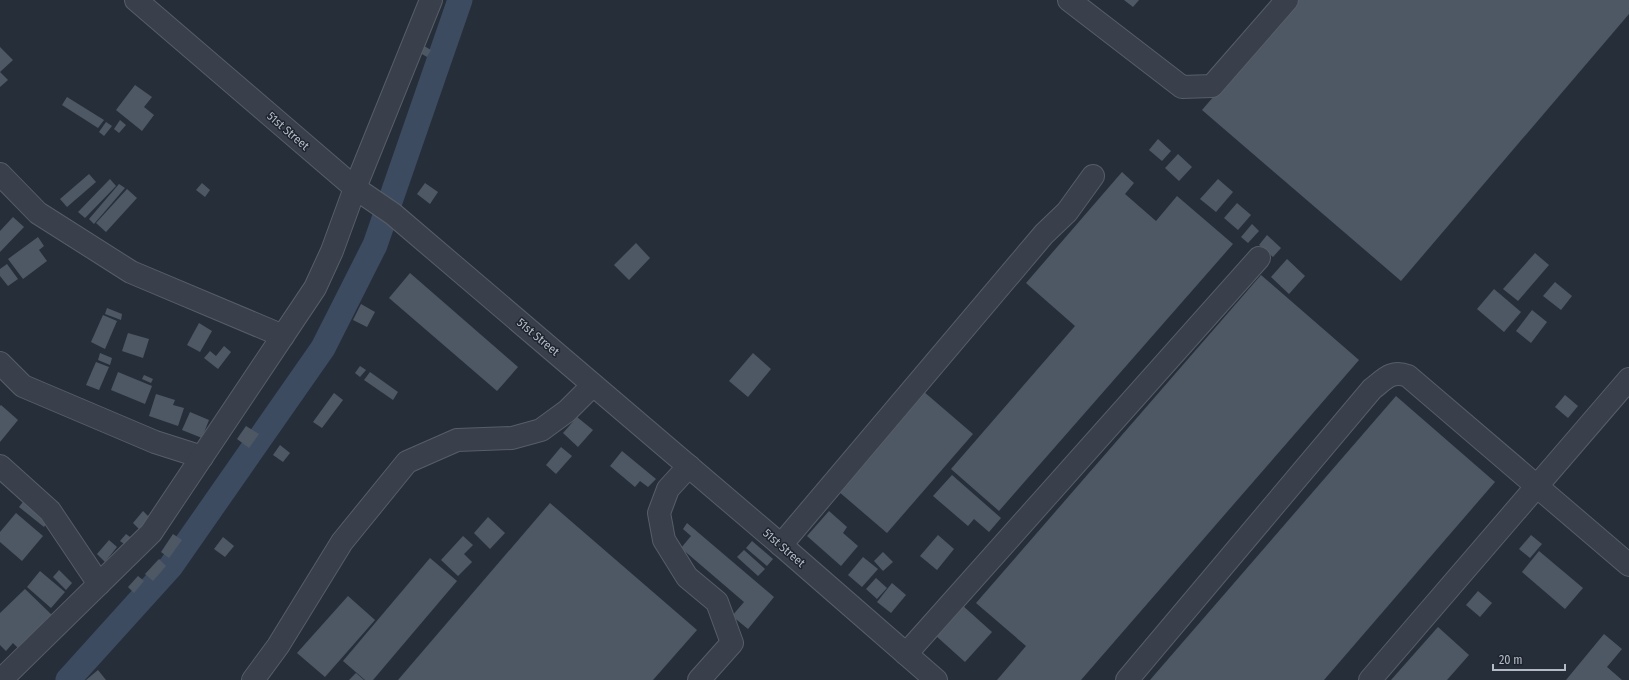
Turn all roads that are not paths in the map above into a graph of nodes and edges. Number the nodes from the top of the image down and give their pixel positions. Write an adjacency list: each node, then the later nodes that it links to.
1 (136, 0): 7 (street, 51st Street)
2 (431, 0): 7 (street)
3 (1070, 0): 4 (street)
4 (1287, 0)
5 (0, 174): 9 (street)
6 (1093, 176): 17 (street)
7 (362, 193): 9 (street); 12 (street, 51st Street)
8 (1259, 258): 20 (street)
9 (283, 336): 13 (street)
10 (0, 363): 13 (street)
11 (1629, 379): 16 (street)
12 (593, 385): 15 (street, 51st Street); 22 (street)
13 (202, 457): 19 (street)
14 (0, 466): 19 (street)
15 (689, 466): 17 (street, 51st Street); 23 (street)
16 (1536, 487): 18 (street); 25 (street); 26 (street)
17 (781, 545): 20 (street, 51st Street)
18 (1629, 565)
19 (99, 584): 21 (street)
20 (906, 654): 24 (street, 51st Street)
21 (1, 680)
22 (253, 680)
23 (699, 680)
24 (936, 680)
25 (1127, 680)
26 (1370, 680)

